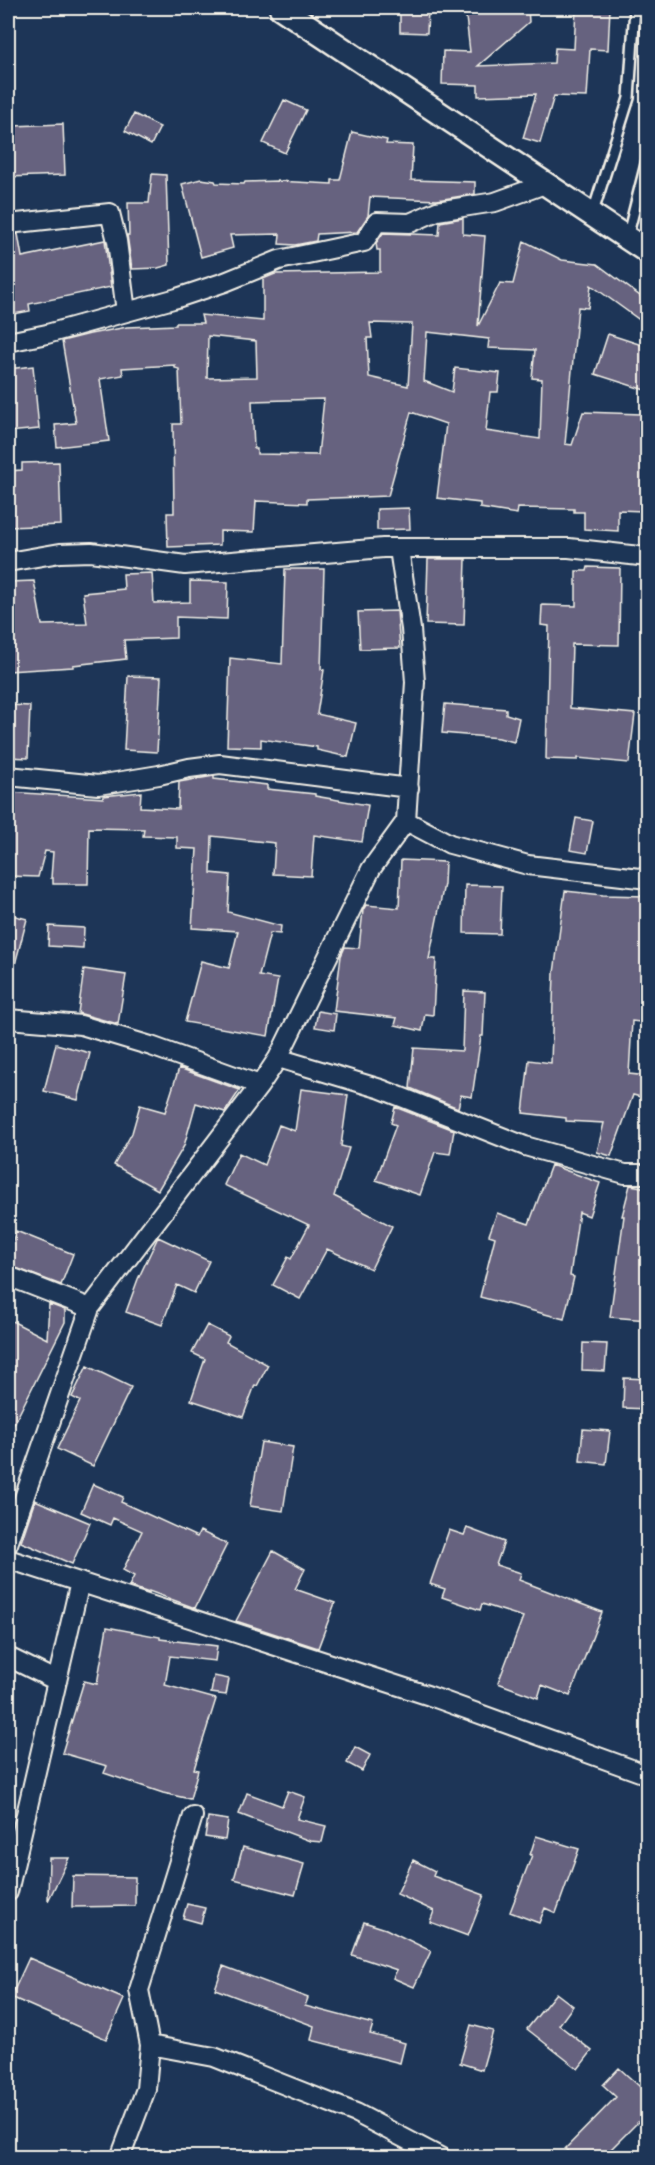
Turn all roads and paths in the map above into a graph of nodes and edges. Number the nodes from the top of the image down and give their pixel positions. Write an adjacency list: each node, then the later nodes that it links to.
1 (281, 8): 4 (street)
2 (635, 8): 5 (lane)
3 (648, 156): 7 (lane)
4 (545, 184): 7 (street); 9 (street)
5 (594, 209)
6 (8, 224): 9 (street)
7 (627, 238): 8 (street)
8 (648, 252)
9 (126, 312): 10 (street)
10 (8, 342)
11 (399, 549): 12 (street); 13 (street); 15 (street)
12 (648, 558)
13 (8, 562)
14 (8, 776): 15 (street)
15 (409, 788): 16 (street)
16 (406, 821): 17 (street); 19 (street)
17 (648, 879)
18 (8, 1019): 20 (street)
19 (278, 1058): 20 (street); 21 (street)
20 (261, 1085): 23 (street)
21 (648, 1174)
22 (8, 1276): 23 (street)
23 (90, 1308): 24 (street)
24 (8, 1545)
25 (8, 1559): 26 (street)
26 (80, 1582): 28 (street); 29 (street)
27 (8, 1657): 28 (street)
28 (57, 1681): 31 (street)
29 (648, 1774)
30 (193, 1816): 32 (street)
31 (8, 1892)
32 (150, 2045): 33 (street); 34 (street)
33 (120, 2157)
34 (442, 2157)

